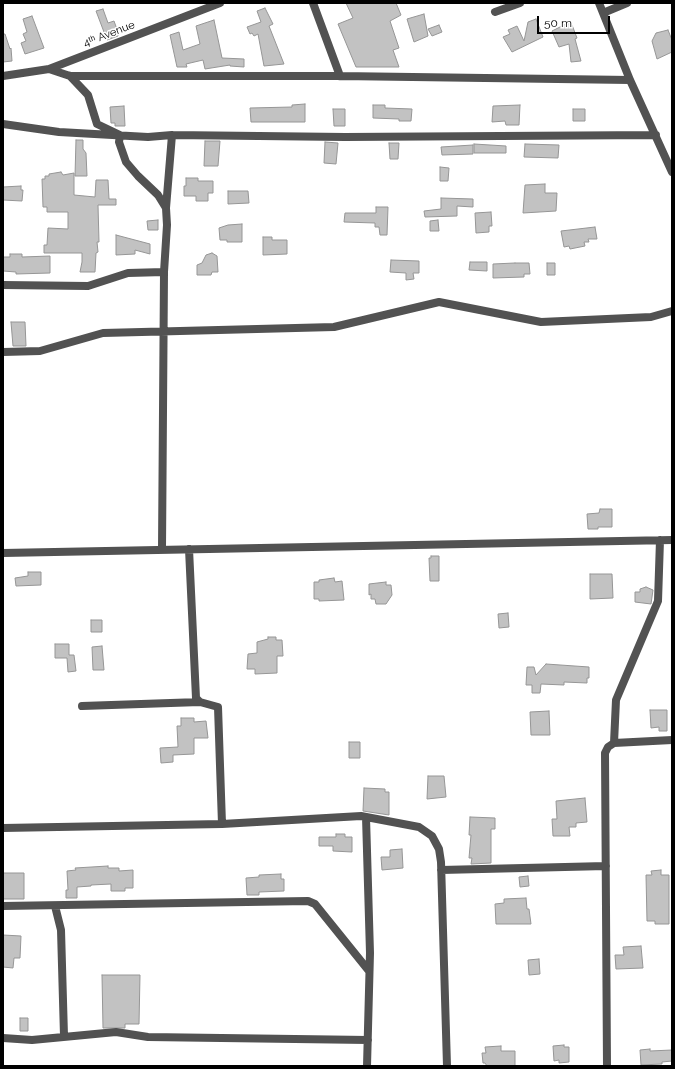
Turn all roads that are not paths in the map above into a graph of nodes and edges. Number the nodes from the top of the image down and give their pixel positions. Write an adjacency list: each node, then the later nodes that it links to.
1 (220, 3): 8 (street, 4ᵗʰ Avenue)
2 (313, 3): 11 (street)
3 (520, 3): 6 (street)
4 (599, 3): 7 (street)
5 (627, 3): 7 (street)
6 (495, 12)
7 (603, 13): 12 (street)
8 (49, 69): 9 (street, 4ᵗʰ Avenue); 10 (street)
9 (3, 76)
10 (70, 76): 11 (street); 16 (street)
11 (340, 76): 12 (street)
12 (630, 80): 15 (street)
13 (3, 124): 16 (street)
14 (172, 135): 15 (street); 16 (street); 18 (street)
15 (656, 135): 17 (street)
16 (120, 136): 18 (street)
17 (671, 168)
18 (166, 208): 19 (street)
19 (164, 272): 20 (street); 22 (street)
20 (3, 285)
21 (672, 311): 22 (street)
22 (164, 332): 23 (street); 26 (street)
23 (3, 352)
24 (660, 540): 25 (street); 27 (street); 32 (street)
25 (672, 540)
26 (162, 549): 27 (street); 28 (street)
27 (189, 549): 29 (street)
28 (3, 553)
29 (200, 702): 30 (street); 34 (street)
30 (82, 706)
31 (672, 740): 32 (street)
32 (614, 744): 36 (street)
33 (366, 817): 34 (street); 37 (street); 40 (street)
34 (222, 824): 35 (street)
35 (3, 828)
36 (606, 866): 37 (street); 46 (street)
37 (442, 870): 45 (street)
38 (3, 906): 39 (street)
39 (55, 906): 40 (street); 41 (street)
40 (369, 971): 43 (street)
41 (64, 1036): 42 (street); 43 (street)
42 (3, 1038)
43 (368, 1040): 44 (street)
44 (367, 1066)
45 (447, 1066)
46 (607, 1066)

